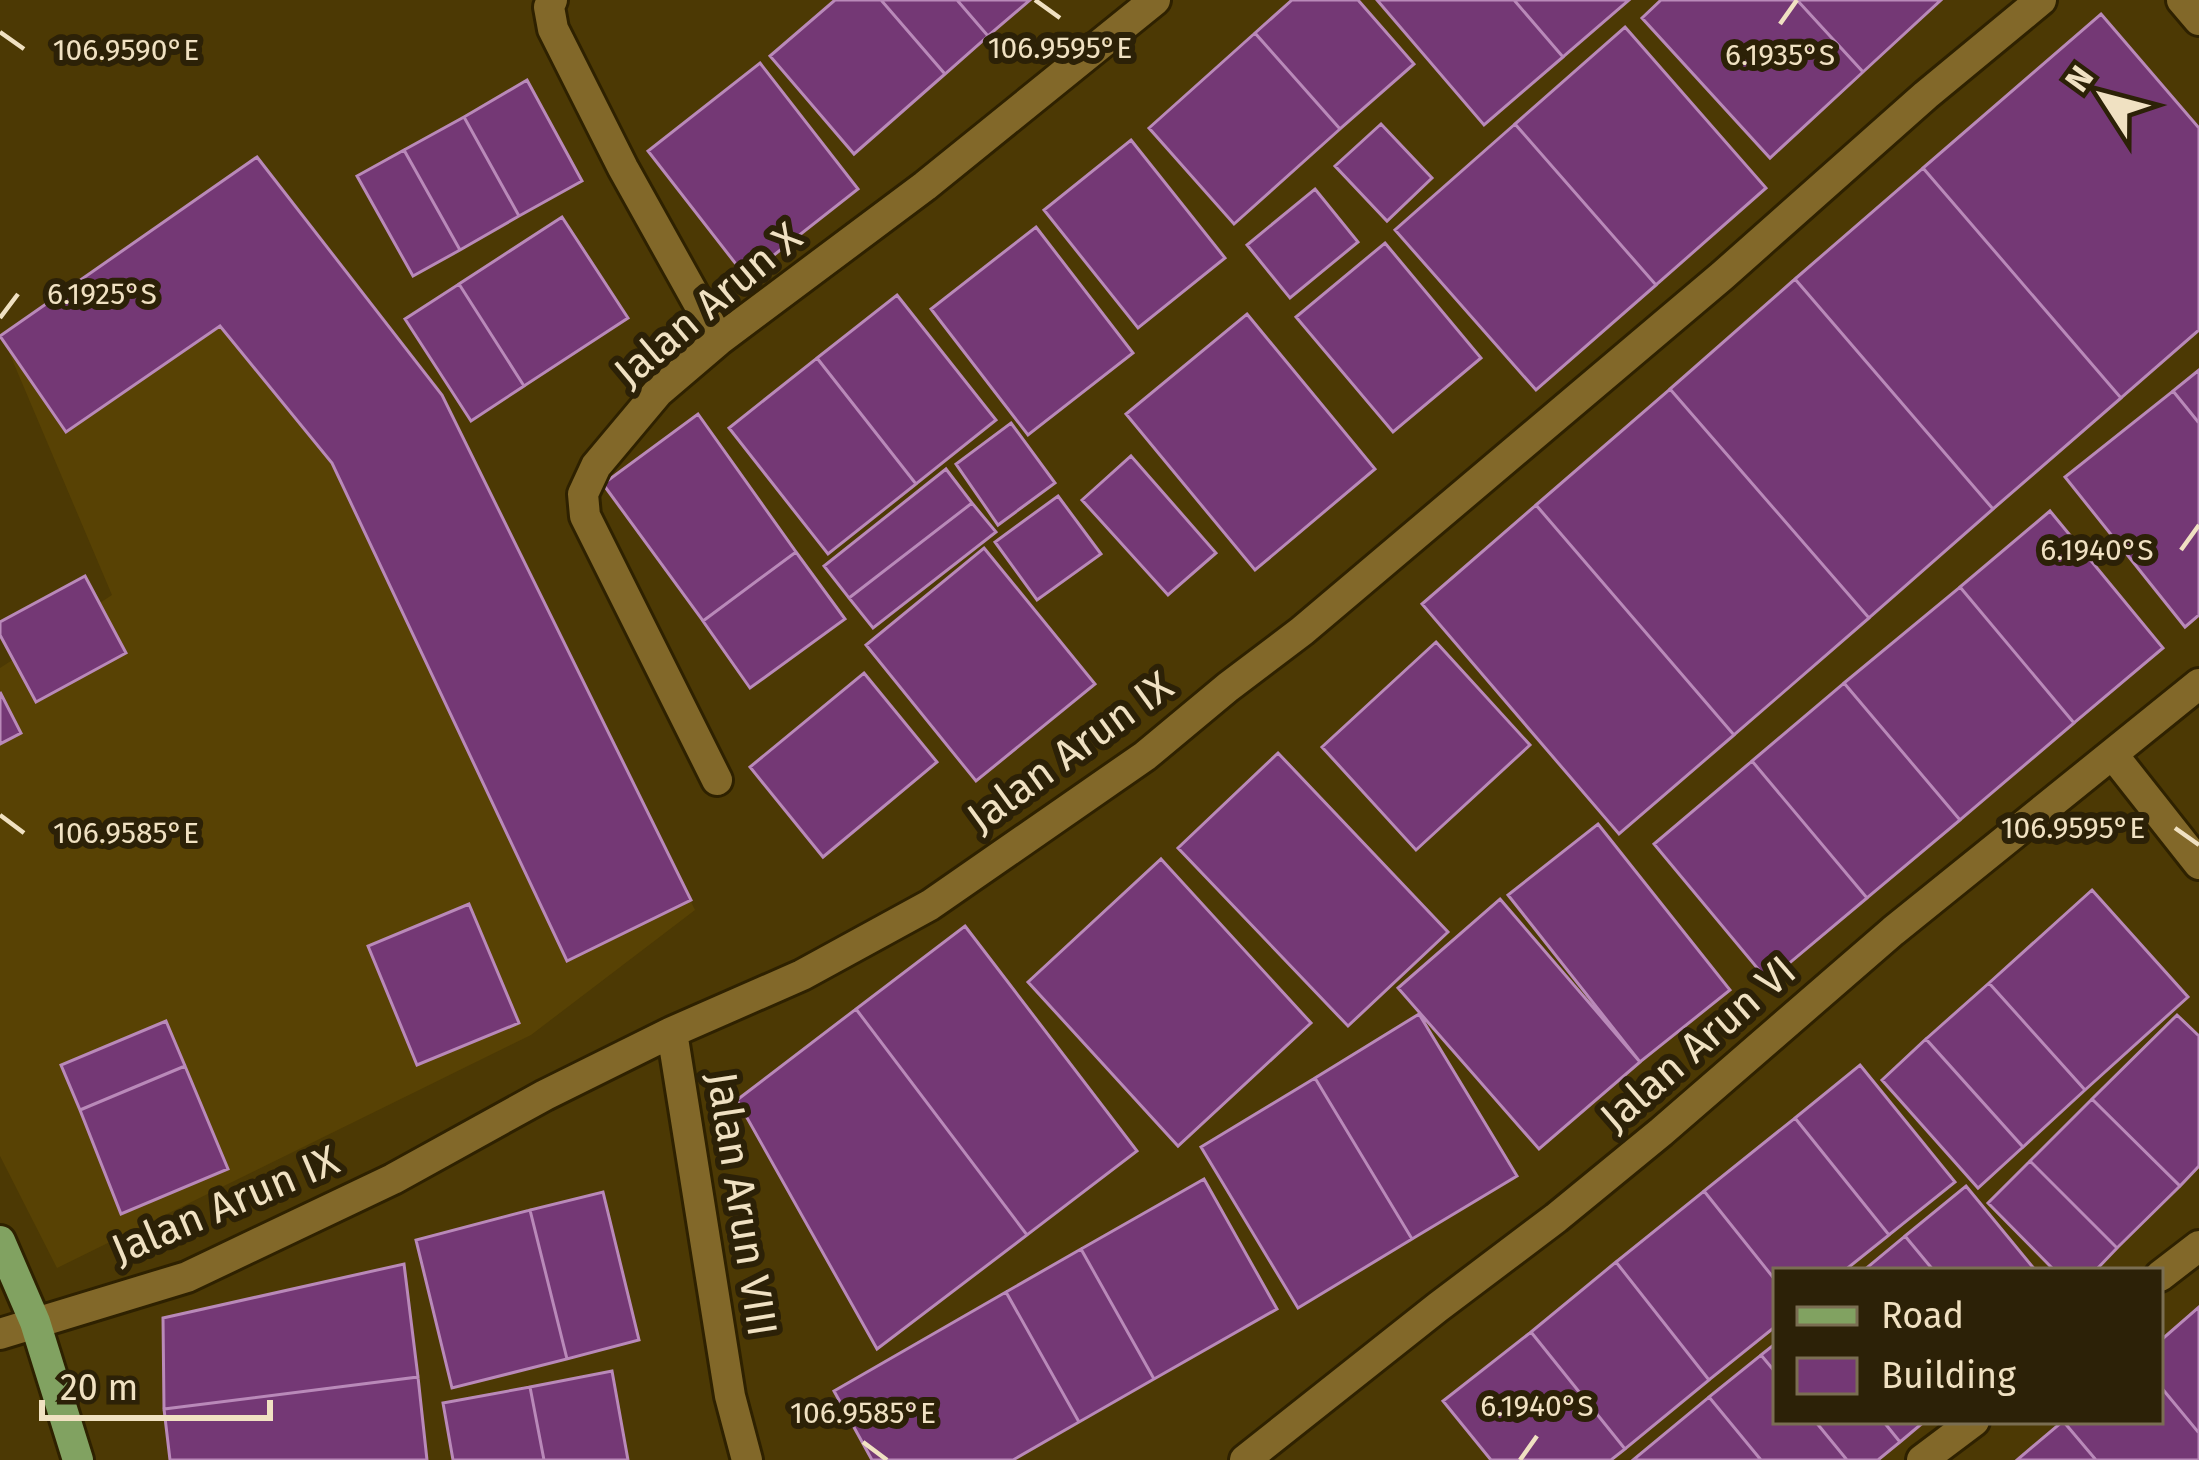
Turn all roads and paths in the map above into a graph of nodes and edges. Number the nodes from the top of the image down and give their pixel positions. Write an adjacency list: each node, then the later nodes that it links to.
1 (552, 0): 6 (street)
2 (1155, 0): 6 (street, Jalan Arun X)
3 (2041, 0): 11 (street, Jalan Arun IX)
4 (2182, 0): 5 (street)
5 (2199, 20)
6 (718, 340): 9 (street, Jalan Arun X)
7 (2199, 684): 8 (street, Jalan Arun VI)
8 (2114, 755): 10 (street); 20 (street, Jalan Arun VI)
9 (717, 780)
10 (2199, 864)
11 (672, 1032): 15 (street, Jalan Arun IX); 19 (street, Jalan Arun VIII)
12 (0, 1241): 15 (main road)
13 (2199, 1246): 14 (street)
14 (2163, 1274)
15 (35, 1322): 16 (street, Jalan Arun IX); 18 (main road)
16 (0, 1334)
17 (1970, 1424): 21 (street)
18 (78, 1460)
19 (747, 1460)
20 (1245, 1460)
21 (1922, 1460)

